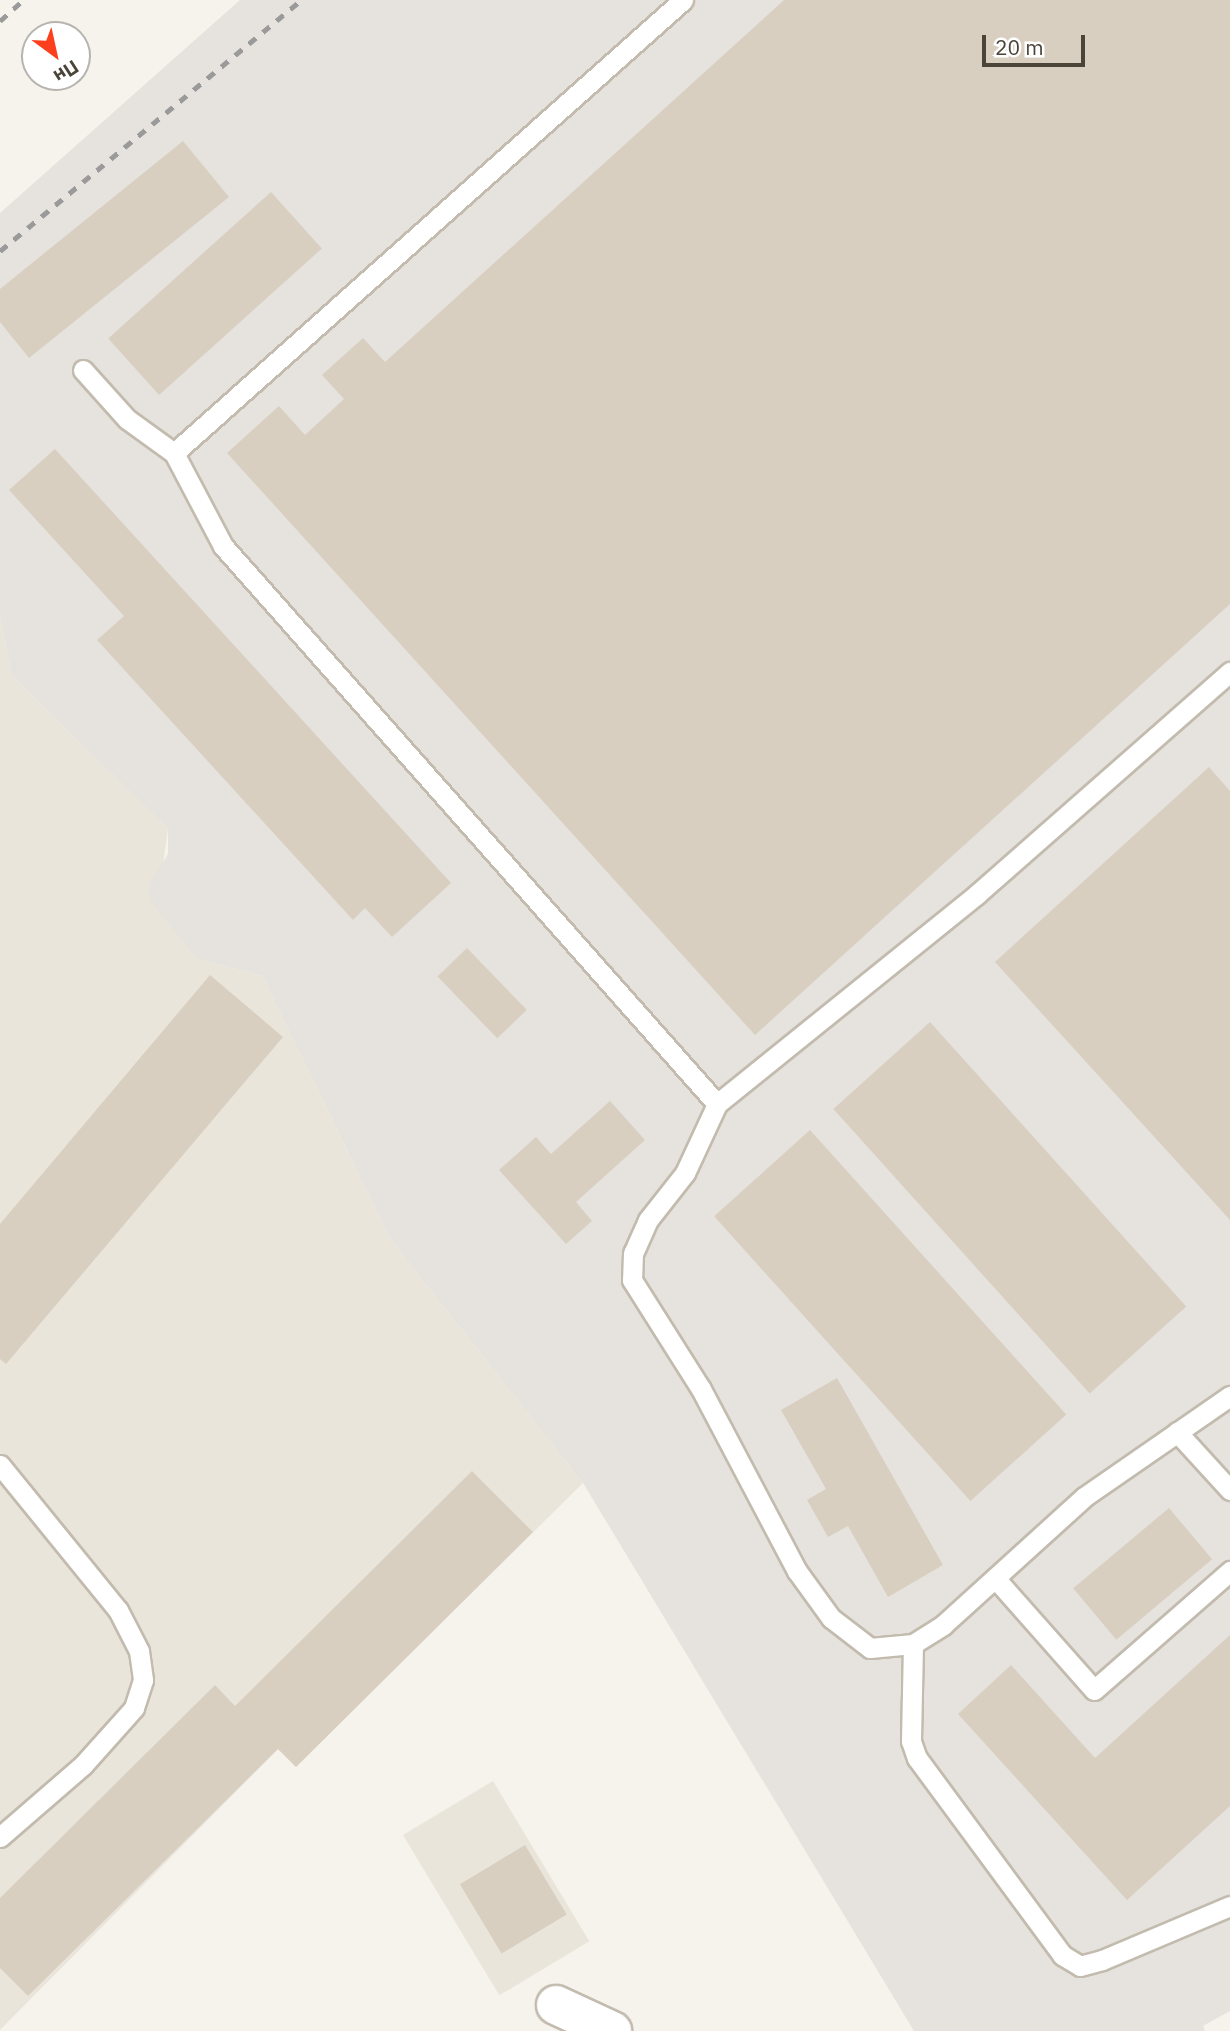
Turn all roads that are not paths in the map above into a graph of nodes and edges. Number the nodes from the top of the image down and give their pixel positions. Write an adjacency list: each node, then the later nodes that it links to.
1 (683, 0): 3 (lane)
2 (83, 370): 3 (lane)
3 (174, 453): 5 (lane)
4 (1230, 672): 5 (lane)
5 (718, 1104): 12 (lane)
6 (1230, 1395): 7 (lane)
7 (1177, 1432): 9 (lane); 11 (lane)
8 (0, 1465): 13 (lane)
9 (1230, 1490)
10 (1230, 1571): 11 (lane)
11 (995, 1578): 12 (lane)
12 (913, 1644): 14 (lane)
13 (0, 1837)
14 (1230, 1906)
15 (556, 2005): 16 (street)
16 (612, 2031)

